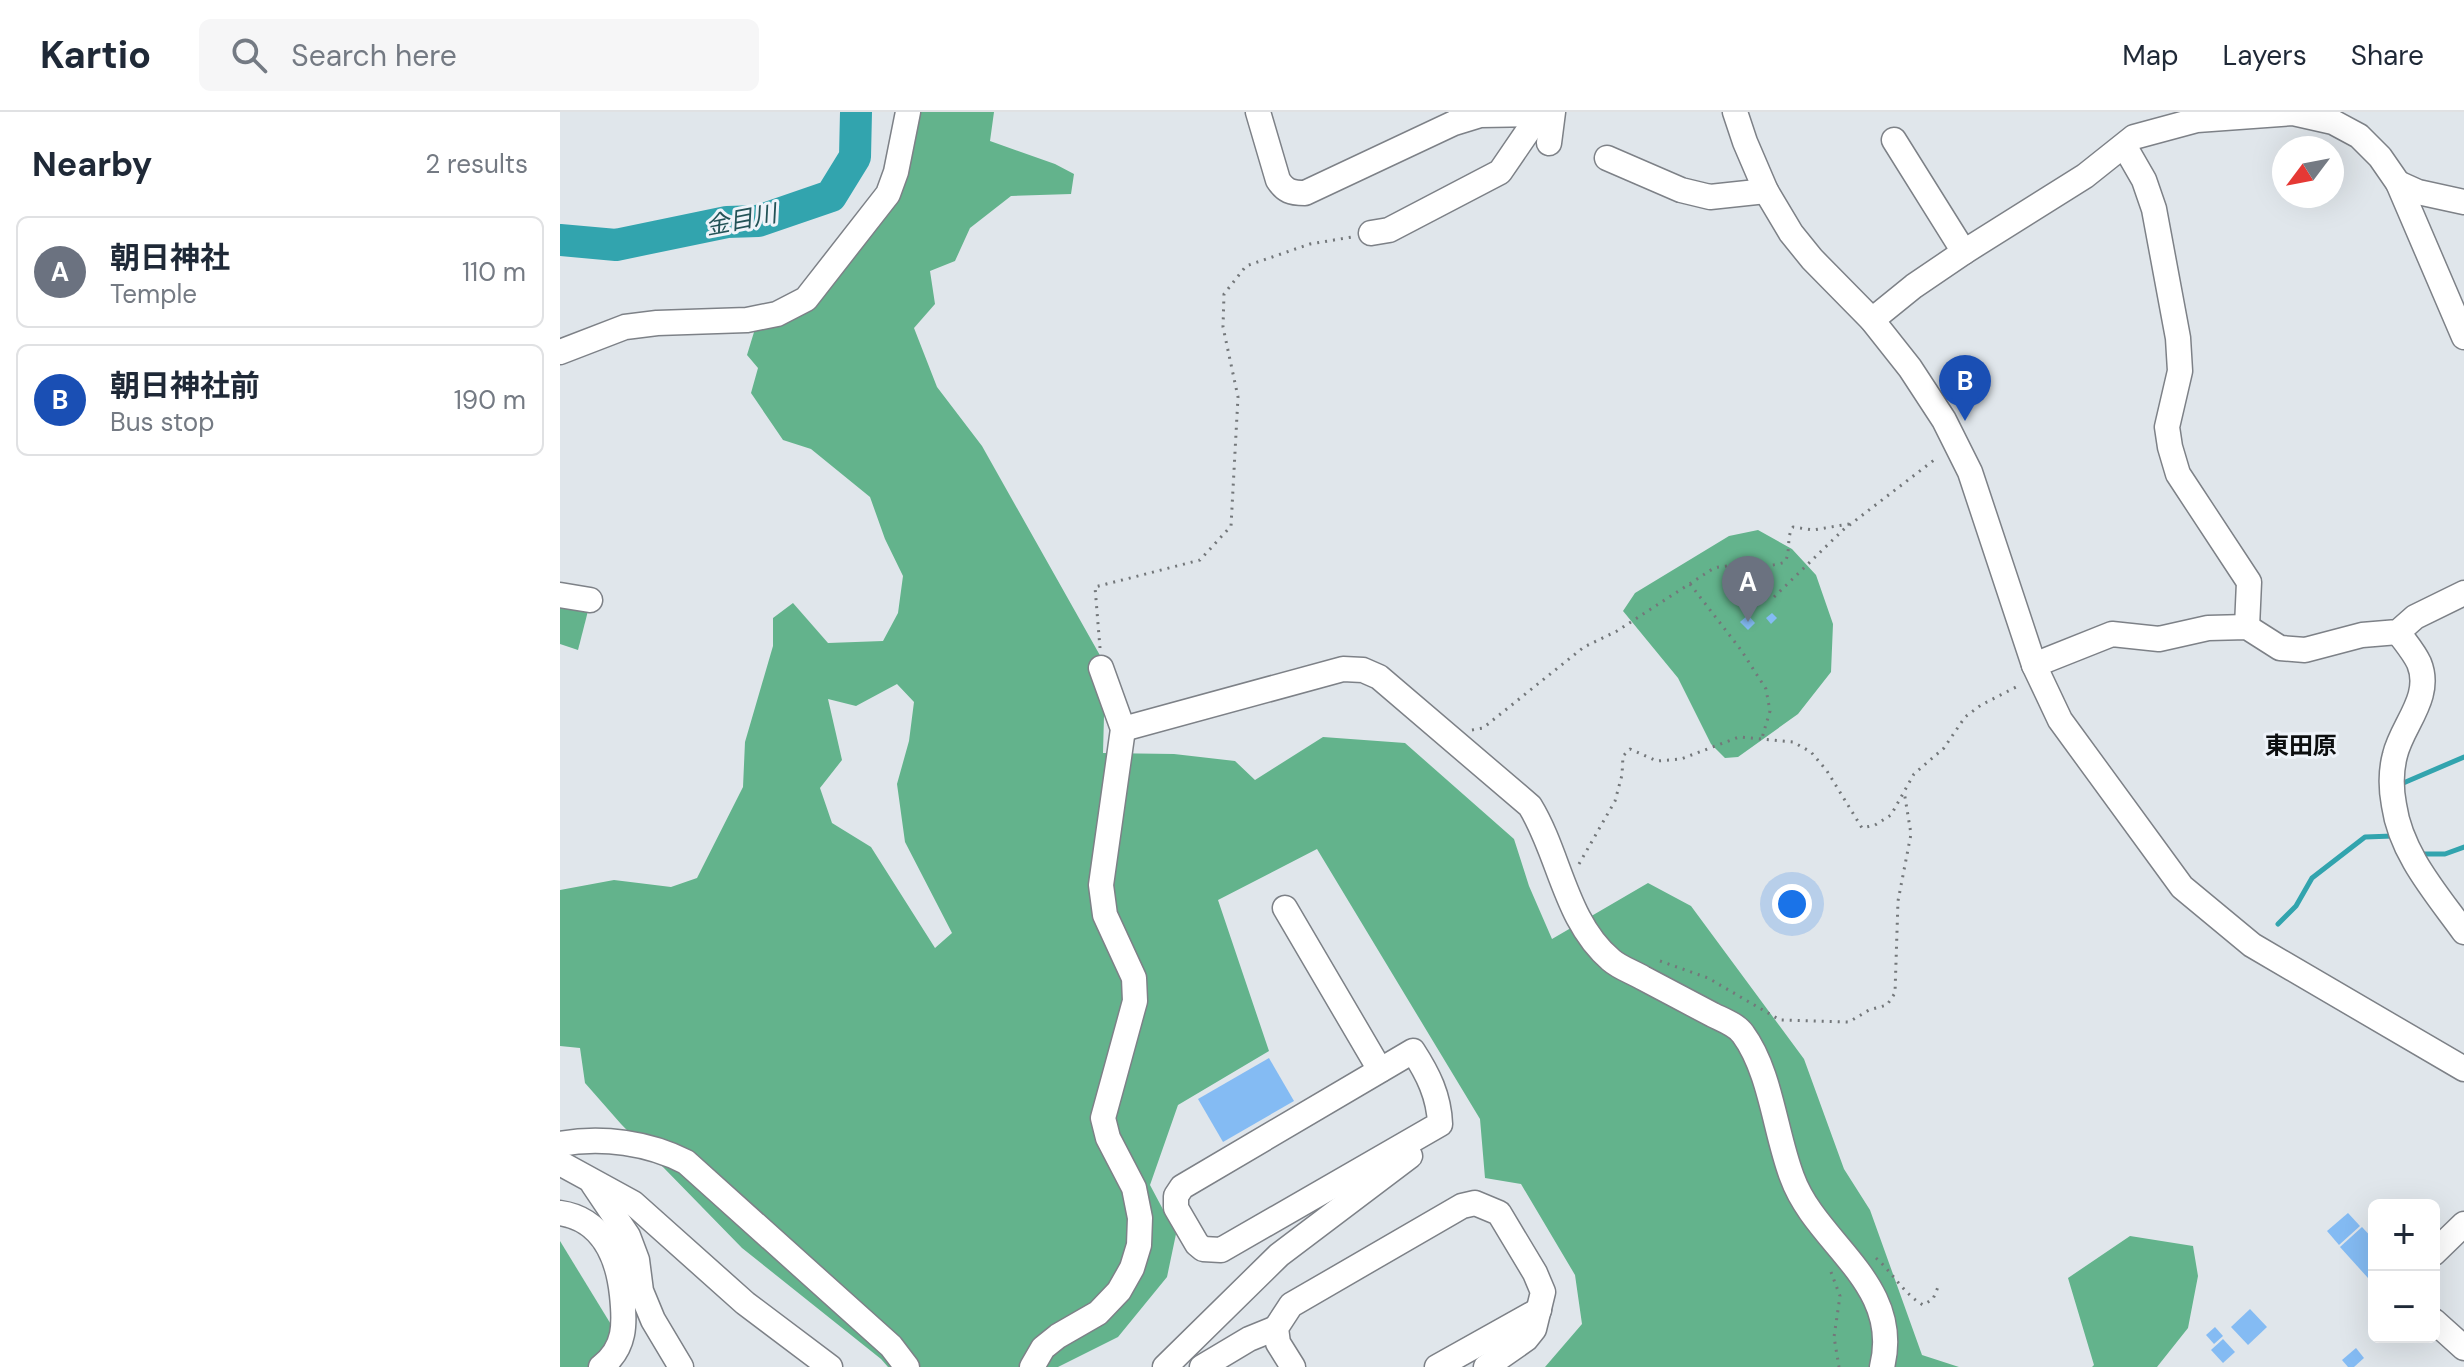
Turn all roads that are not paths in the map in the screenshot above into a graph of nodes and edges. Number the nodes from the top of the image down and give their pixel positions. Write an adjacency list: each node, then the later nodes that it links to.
1 (908, 112): 16 (street)
2 (1258, 112): 4 (street)
3 (1735, 112): 10 (street)
4 (1544, 113): 6 (street); 12 (street)
5 (1894, 140): 13 (street)
6 (1549, 143)
7 (2125, 147): 9 (street); 13 (street); 20 (street)
8 (1607, 158): 10 (street)
9 (2398, 183): 11 (street); 15 (street)
10 (1766, 191): 14 (street)
11 (2464, 202)
12 (1371, 233)
13 (1964, 252): 14 (street)
14 (1872, 320): 23 (street)
15 (2464, 337)
16 (560, 352)
17 (2464, 593): 21 (street)
18 (560, 595): 19 (street)
19 (590, 600)
20 (2247, 627): 21 (street); 23 (street)
21 (2398, 632): 26 (street)
22 (1101, 668): 24 (street)
23 (2037, 670): 27 (street)
24 (1123, 729): 44 (street); 50 (street)
25 (1285, 908): 28 (street)
26 (2464, 932)
27 (2464, 1069)
28 (1380, 1070): 30 (street); 30 (street)
29 (560, 1144): 43 (street)
30 (1405, 1144): 45 (street)
31 (560, 1163): 32 (street)
32 (589, 1178): 41 (street); 42 (street)
33 (560, 1213): 40 (street)
34 (2464, 1224): 35 (street)
35 (2440, 1247)
36 (1539, 1310): 38 (street); 48 (street); 49 (street)
37 (2440, 1326): 39 (street)
38 (1276, 1328): 46 (street); 47 (street)
39 (2464, 1348)
40 (601, 1367)
41 (681, 1367)
42 (830, 1367)
43 (907, 1367)
44 (1032, 1367)
45 (1165, 1367)
46 (1202, 1367)
47 (1293, 1367)
48 (1437, 1367)
49 (1486, 1367)
50 (1882, 1367)

